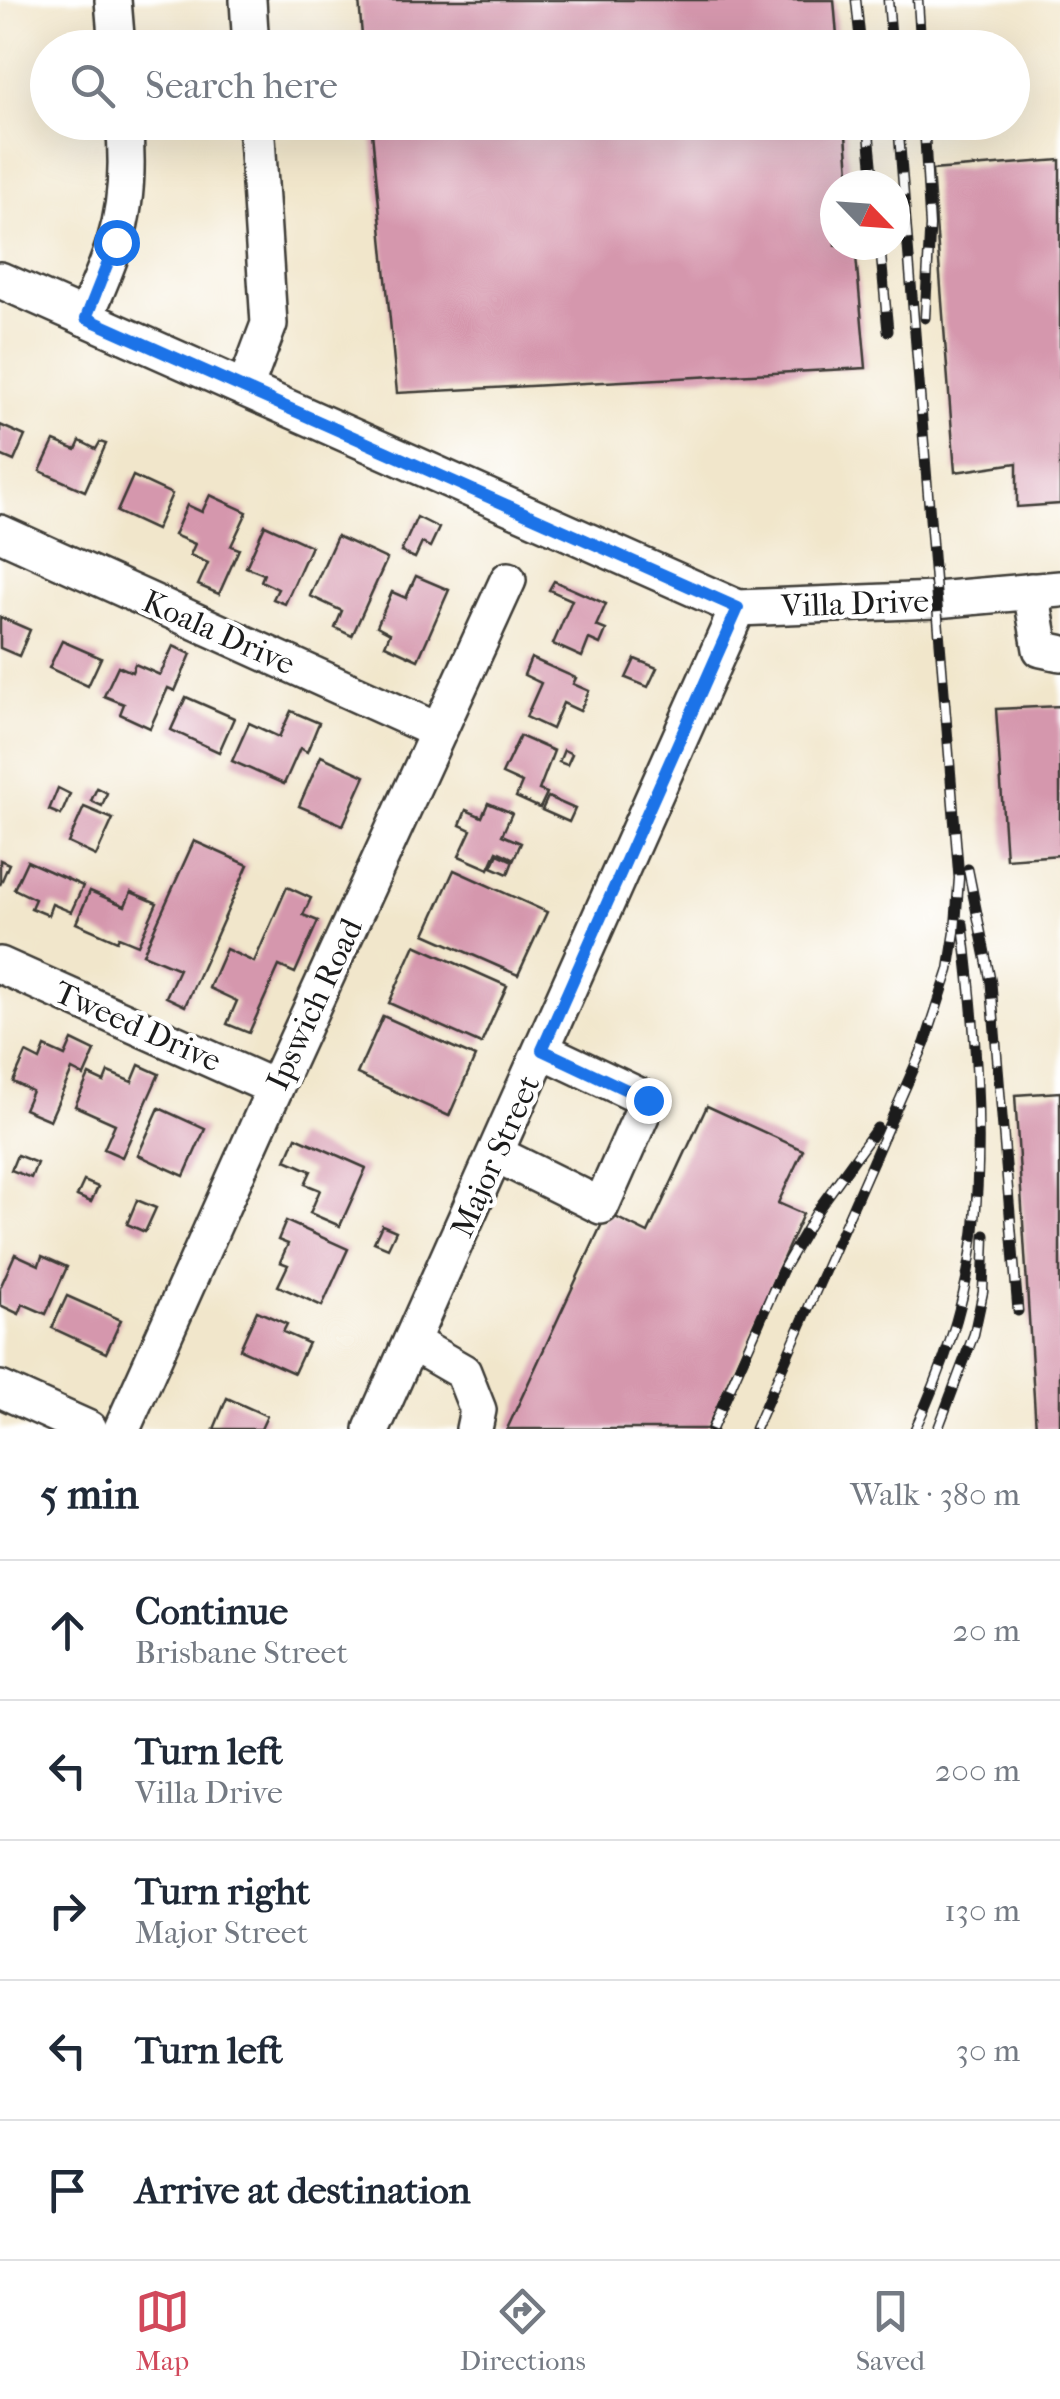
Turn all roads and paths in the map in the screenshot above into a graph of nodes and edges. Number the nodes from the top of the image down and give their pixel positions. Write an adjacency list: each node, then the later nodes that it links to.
1 (113, 0): 3 (street)
2 (248, 0): 4 (street)
3 (116, 30)
4 (250, 30)
5 (126, 140): 8 (street)
6 (257, 140): 9 (street)
7 (0, 280): 8 (street, Villa Drive)
8 (86, 318): 9 (street, Villa Drive)
9 (244, 388): 13 (street, Villa Drive)
10 (0, 533): 15 (street, Koala Drive)
11 (508, 580): 15 (street, Ipswich Road)
12 (1046, 590): 13 (street, Villa Drive); 14 (street)
13 (738, 608): 17 (street, Major Street)
14 (1060, 653)
15 (438, 731): 18 (street, Ipswich Road)
16 (0, 965): 18 (street, Tweed Drive)
17 (542, 1050): 19 (street, Major Street); 19 (street)
18 (275, 1088): 23 (street, Ipswich Road)
19 (496, 1154): 20 (street, Major Street)
20 (412, 1342): 24 (street, Major Street); 25 (street)
21 (0, 1389): 22 (street)
22 (89, 1429)
23 (122, 1429)
24 (372, 1429)
25 (474, 1429)

